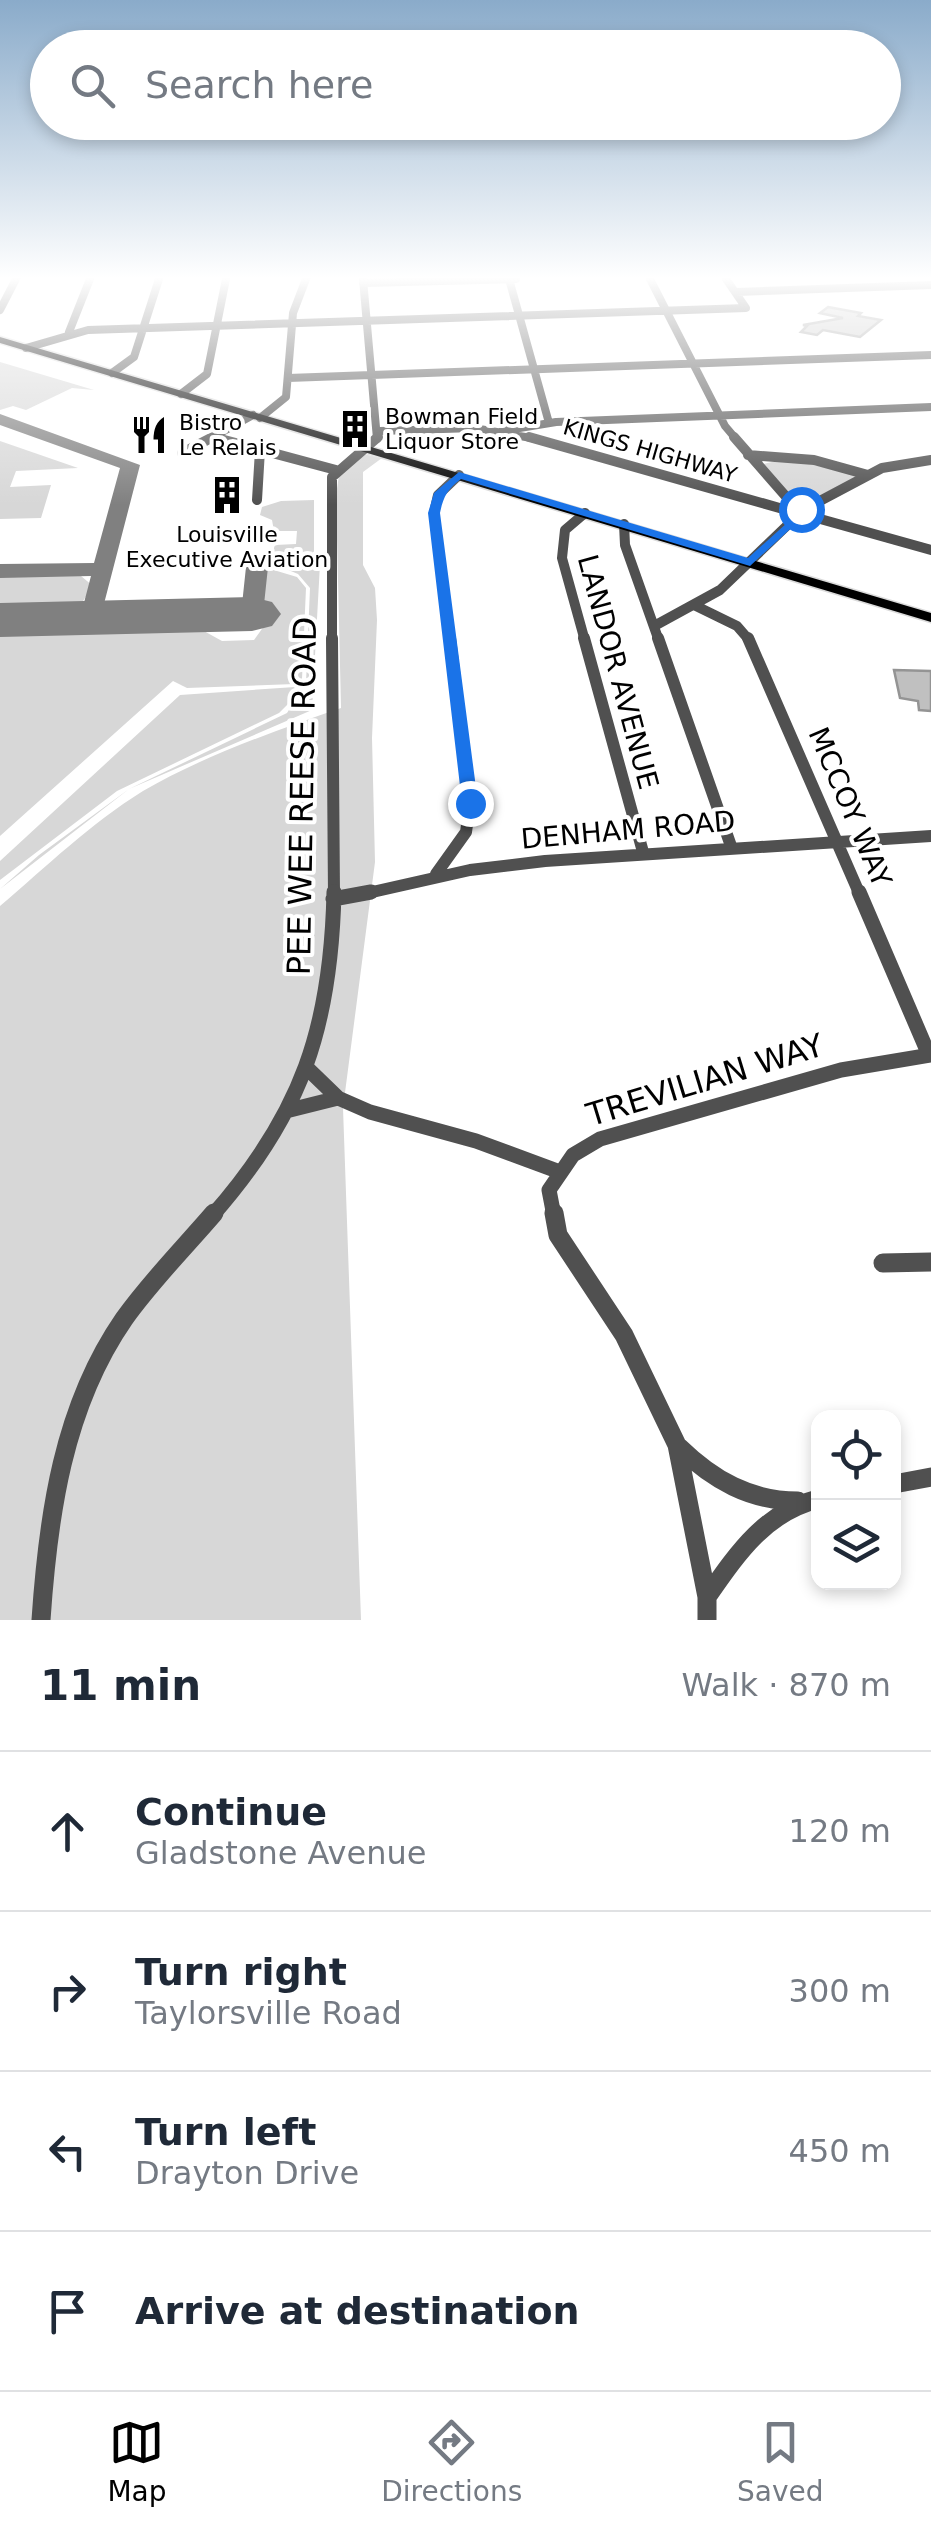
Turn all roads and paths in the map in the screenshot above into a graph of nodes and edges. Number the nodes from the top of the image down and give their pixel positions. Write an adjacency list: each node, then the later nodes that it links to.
1 (49, 355): 11 (main road)
2 (134, 355): 11 (street)
3 (211, 355): 14 (street)
4 (290, 355): 13 (street)
5 (369, 355): 12 (street)
6 (528, 355): 10 (street)
7 (688, 355): 9 (street)
8 (931, 355): 9 (street)
9 (692, 364): 10 (street); 17 (street)
10 (532, 370): 12 (street); 18 (street)
11 (112, 373): 14 (main road)
12 (370, 376): 13 (street); 21 (street)
13 (288, 378): 16 (street)
14 (181, 394): 16 (main road)
15 (931, 407): 17 (street)
16 (257, 416): 22 (street); 24 (main road)
17 (719, 416): 18 (street); 27 (street)
18 (549, 422): 19 (street)
19 (531, 427): 20 (street); 23 (street)
20 (502, 431): 21 (street, KINGS HIGHWAY); 23 (street, KINGS HIGHWAY)
21 (380, 432): 24 (street)
22 (213, 437): 25 (street); 26 (street)
23 (538, 440): 33 (street, KINGS HIGHWAY)
24 (365, 448): 29 (street); 30 (main road)
25 (260, 450): 29 (street); 32 (street)
26 (182, 453)
27 (755, 459): 31 (street); 33 (street)
28 (931, 460): 31 (street)
29 (336, 470): 46 (street, PEE WEE REESE ROAD)
30 (459, 475): 34 (main road); 45 (street)
31 (868, 475): 33 (street)
32 (257, 500)
33 (798, 512): 36 (street, KINGS HIGHWAY); 37 (street)
34 (585, 513): 35 (main road); 44 (street, LANDOR AVENUE)
35 (624, 524): 37 (main road); 40 (street)
36 (931, 550)
37 (750, 562): 38 (street); 39 (main road)
38 (694, 605): 40 (street); 42 (street, MCCOY WAY)
39 (931, 618)
40 (656, 625): 43 (street)
41 (931, 836): 42 (street, DENHAM ROAD)
42 (836, 840): 43 (street, DENHAM ROAD); 47 (street, MCCOY WAY)
43 (731, 846): 44 (street, DENHAM ROAD)
44 (643, 852): 45 (street, DENHAM ROAD)
45 (436, 874): 46 (street, DENHAM ROAD)
46 (334, 899): 48 (street, PEE WEE REESE ROAD)
47 (930, 1056): 51 (street, TREVILIAN WAY)
48 (308, 1069): 49 (street); 50 (street, PEE WEE REESE ROAD)
49 (338, 1098): 50 (street); 51 (street)
50 (290, 1110): 59 (street, PEE WEE REESE ROAD)
51 (560, 1172): 54 (street)
52 (931, 1262): 53 (street)
53 (883, 1263)
54 (676, 1445): 57 (street); 58 (street)
55 (931, 1477): 56 (street)
56 (901, 1483)
57 (809, 1500): 58 (street)
58 (707, 1597): 60 (street)
59 (41, 1620)
60 (706, 1620)

